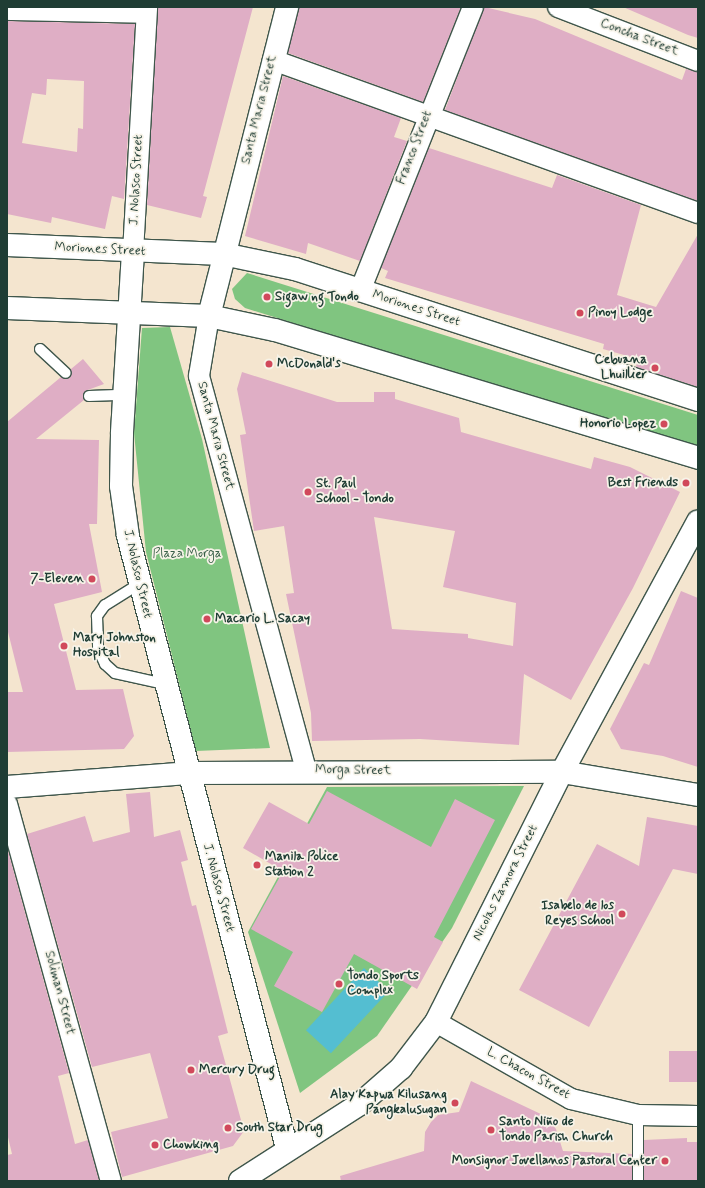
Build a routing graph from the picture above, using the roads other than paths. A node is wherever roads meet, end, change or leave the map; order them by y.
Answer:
1 (287, 7) edge
2 (473, 7) edge
3 (558, 7) edge
4 (147, 11) edge
5 (7, 12) edge
6 (274, 60) junction
7 (698, 61) edge
8 (426, 117) junction
9 (698, 213) edge
10 (7, 245) edge
11 (133, 252) junction
12 (223, 254) junction
13 (360, 290) junction
14 (7, 308) edge
15 (129, 311) junction
16 (209, 316) junction
17 (40, 349) dead end
18 (66, 373) dead end
19 (124, 395) junction
20 (89, 396) dead end
21 (698, 400) edge
22 (698, 458) edge
23 (698, 521) edge
24 (139, 584) junction
25 (164, 684) junction
26 (306, 770) junction
27 (562, 772) junction
28 (187, 773) junction
29 (7, 787) edge
30 (698, 796) edge
31 (7, 804) edge
32 (436, 1022) junction
33 (638, 1115) junction
34 (698, 1116) edge
35 (287, 1148) junction
36 (111, 1181) edge
37 (240, 1181) edge
38 (638, 1181) edge

1 - 6 street, Santa Maria Street
2 - 8 street, Franco Street
3 - 7 street, Concha Street
4 - 5 street
4 - 11 street, J. Nolasco Street
6 - 8 street
6 - 12 street, Santa Maria Street
8 - 9 street
8 - 13 street, Franco Street
10 - 11 street, Moriones Street
11 - 12 street, Moriones Street
11 - 15 street, J. Nolasco Street
12 - 13 street, Moriones Street
12 - 16 street, Santa Maria Street
13 - 21 street, Moriones Street
14 - 15 street
15 - 16 street
15 - 19 street, J. Nolasco Street
16 - 22 street
16 - 26 street, Santa Maria Street
17 - 18 lane
19 - 20 lane
19 - 24 street, J. Nolasco Street
23 - 27 street, Nicolas Zamora Street
24 - 25 street, J. Nolasco Street
24 - 25 lane
25 - 28 street, J. Nolasco Street
26 - 27 street, Morga Street
26 - 28 street, Morga Street
27 - 30 street, Morga Street
27 - 32 street, Nicolas Zamora Street
28 - 29 street, Morga Street
28 - 35 street, J. Nolasco Street
31 - 36 street, Soliman Street
32 - 33 street, L. Chacon Street
32 - 35 street, Nicolas Zamora Street
33 - 34 street, L. Chacon Street
33 - 38 lane
35 - 37 street, Nicolas Zamora Street

